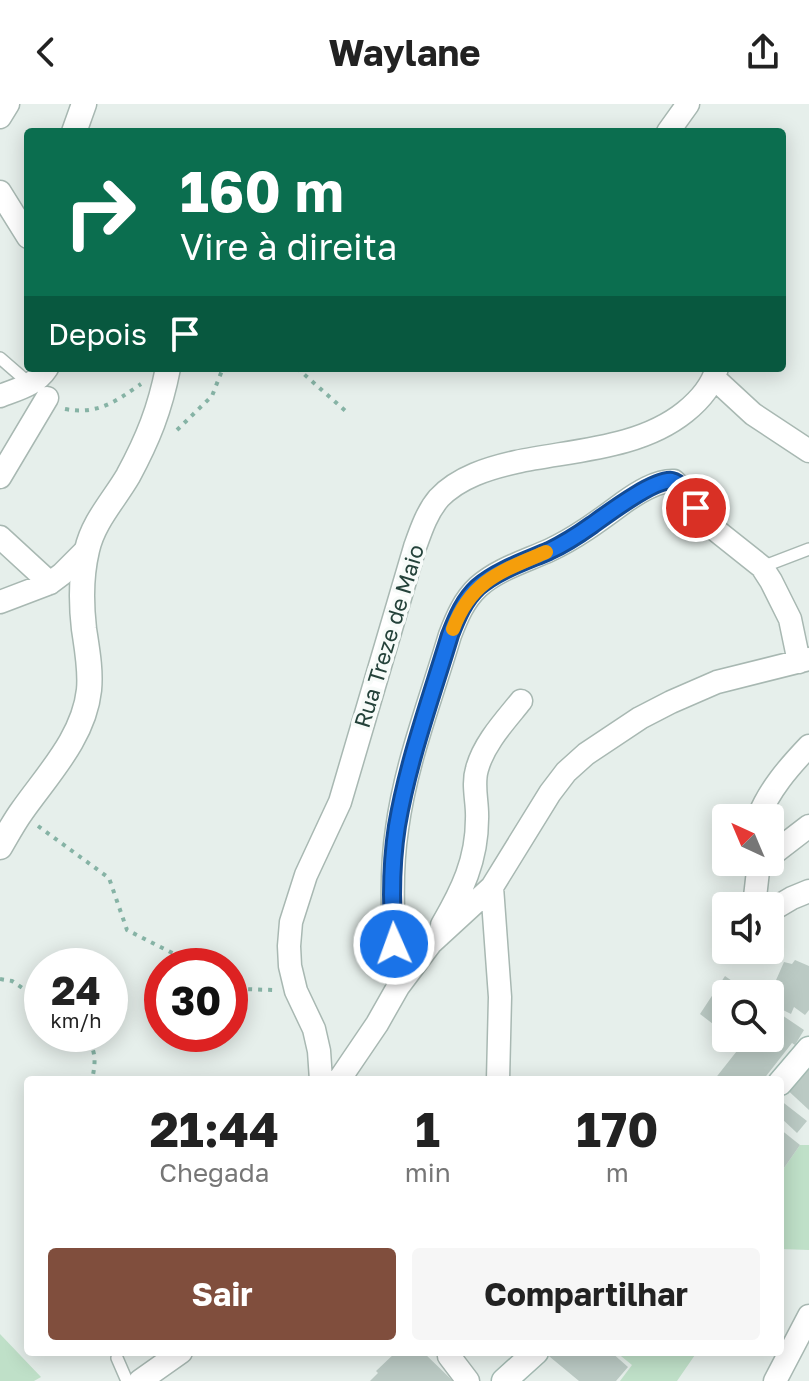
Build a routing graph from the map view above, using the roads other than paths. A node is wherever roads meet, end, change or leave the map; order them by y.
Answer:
1 (8, 104) edge
2 (84, 104) edge
3 (688, 104) edge
4 (0, 117) edge
5 (75, 128) edge
6 (671, 128) edge
7 (0, 192) edge
8 (24, 231) edge
9 (0, 358) edge
10 (44, 372) edge
11 (160, 372) edge
12 (715, 373) edge
13 (39, 391) junction
14 (0, 396) edge
15 (809, 451) edge
16 (0, 477) edge
17 (0, 537) edge
18 (87, 549) junction
19 (809, 549) edge
20 (762, 567) junction
21 (50, 583) junction
22 (0, 602) edge
23 (804, 660) edge
24 (521, 701) dead end
25 (809, 746) edge
26 (765, 804) edge
27 (809, 826) edge
28 (784, 845) edge
29 (0, 847) edge
30 (492, 887) junction
31 (809, 891) edge
32 (784, 903) edge
33 (431, 943) junction
34 (398, 987) junction
35 (809, 1049) edge
36 (321, 1076) edge
37 (342, 1076) edge
38 (498, 1076) edge
39 (784, 1078) edge
40 (809, 1316) edge
41 (175, 1356) edge
42 (449, 1356) edge
43 (532, 1356) edge
44 (117, 1358) dead end
45 (127, 1381) edge
46 (140, 1381) edge
47 (468, 1381) edge
48 (504, 1381) edge
49 (775, 1381) edge

1 - 4 street
2 - 5 street
3 - 6 street
7 - 8 street
9 - 13 lane
10 - 13 street
11 - 18 street
12 - 15 street
12 - 36 street, Rua Treze de Maio
13 - 14 street
13 - 16 street
17 - 21 street
18 - 21 street
18 - 29 street
19 - 20 lane
20 - 23 street
20 - 34 street
21 - 22 street
23 - 30 street
24 - 33 street
25 - 26 street
27 - 28 street
30 - 33 street
30 - 38 street
31 - 32 street
33 - 34 street
34 - 37 street
35 - 39 street
40 - 49 street
41 - 46 street
42 - 47 street
43 - 48 street
44 - 45 lane

